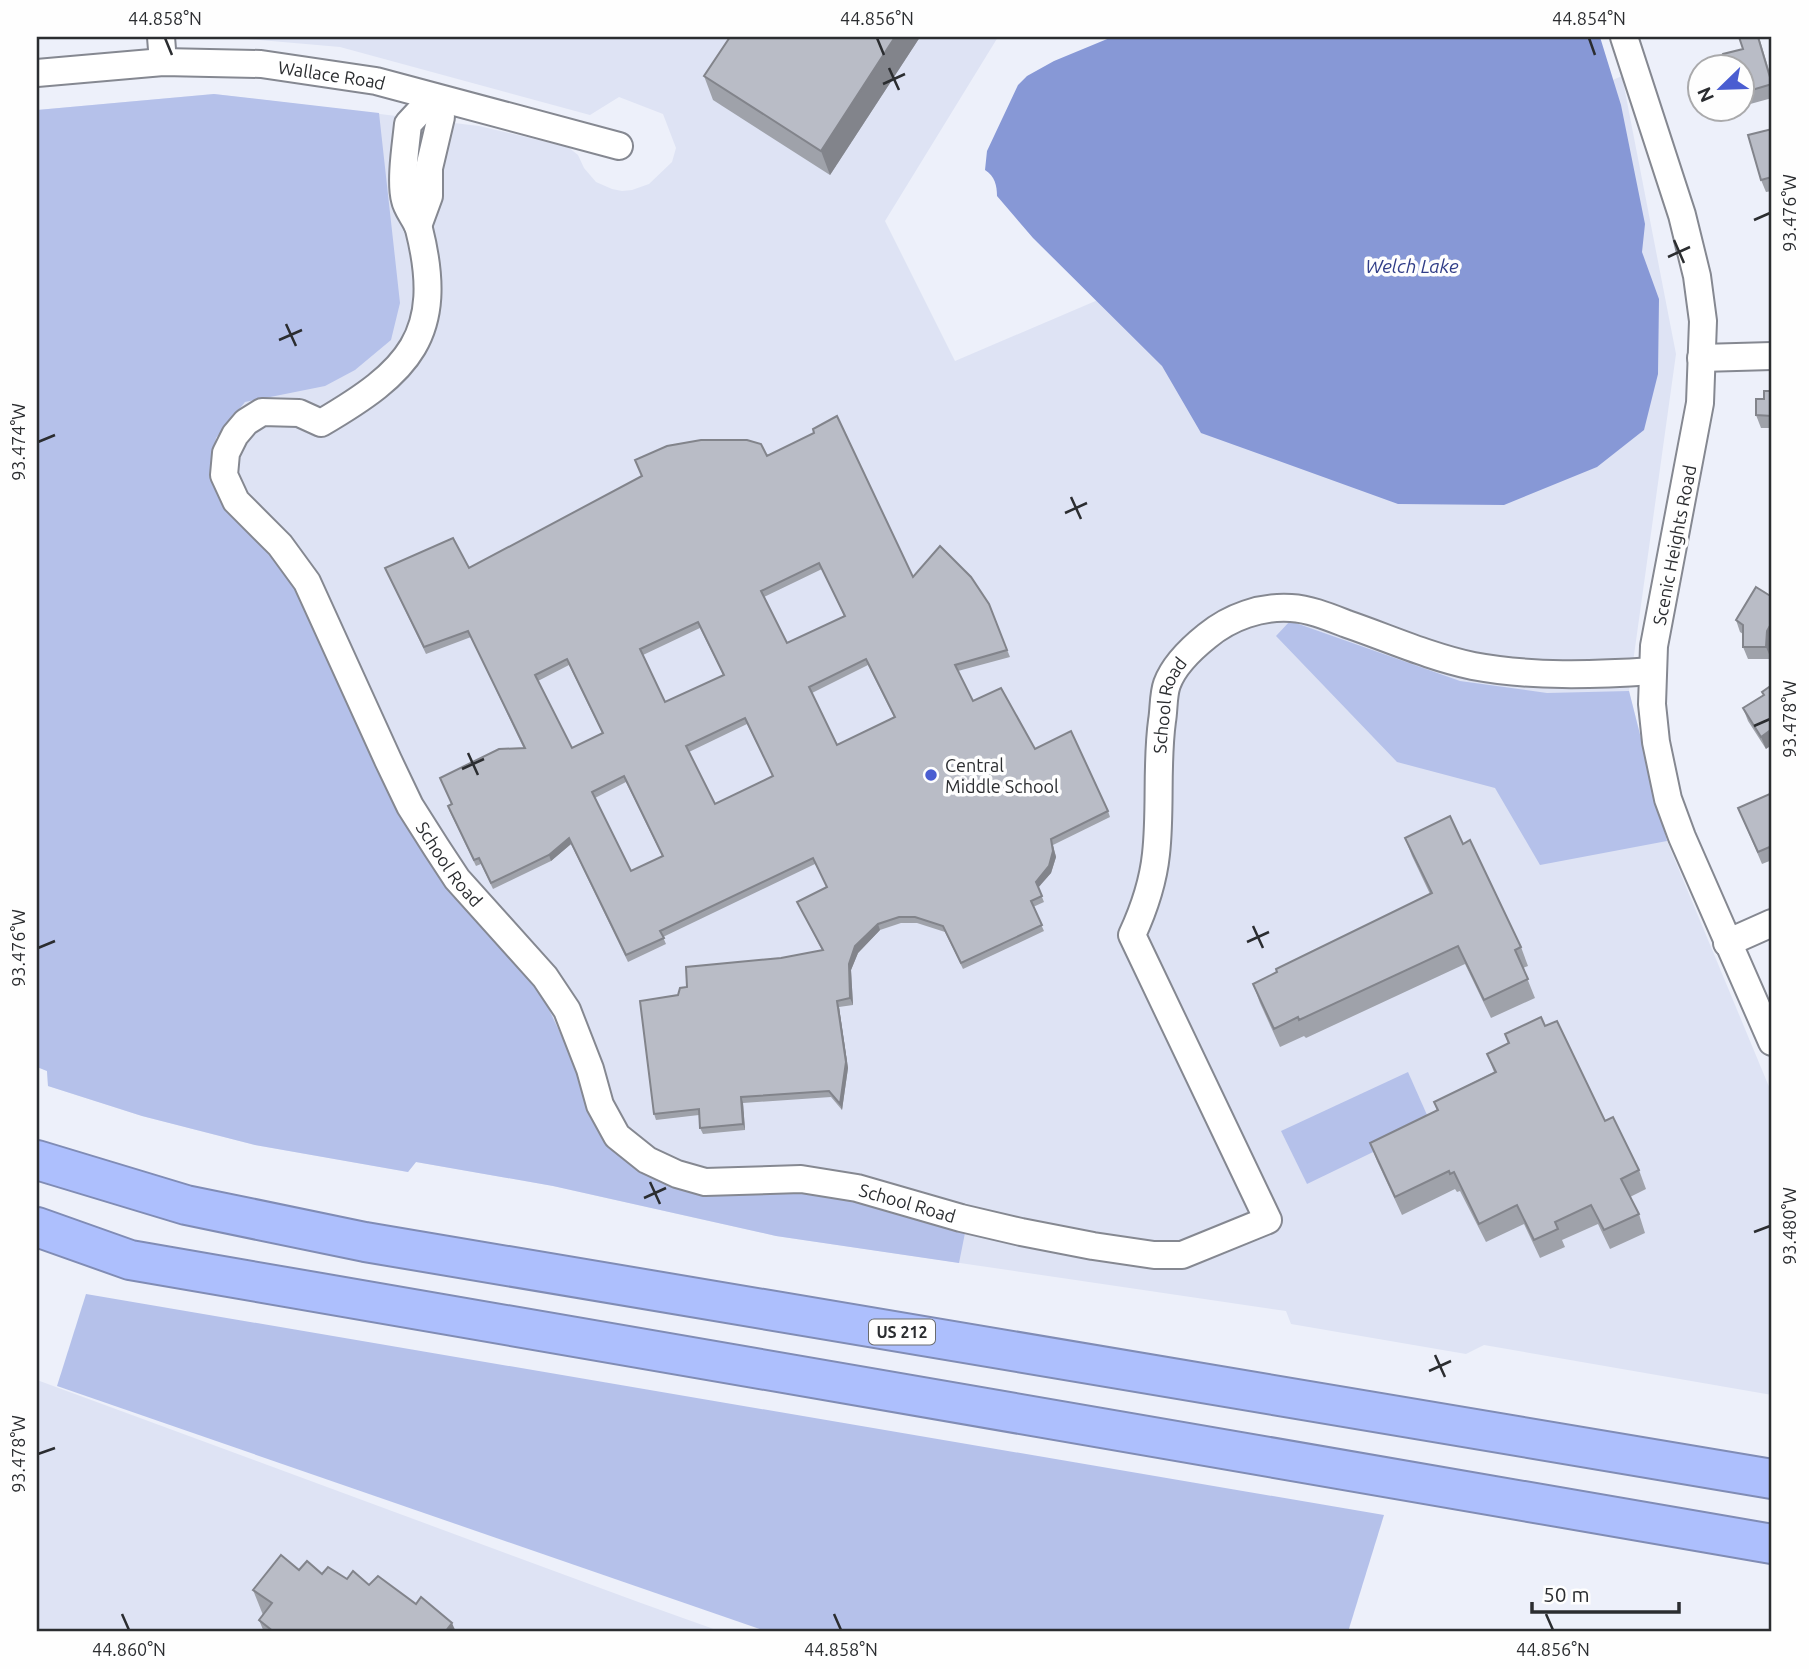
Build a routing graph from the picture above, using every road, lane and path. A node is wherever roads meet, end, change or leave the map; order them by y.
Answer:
1 (1624, 37) edge
2 (162, 49) edge
3 (37, 73) edge
4 (433, 97) junction
5 (619, 146) dead end
6 (1772, 356) edge
7 (1701, 358) junction
8 (1653, 671) junction
9 (1772, 923) edge
10 (1727, 943) junction
11 (1772, 1042) edge
12 (37, 1160) edge
13 (37, 1227) edge
14 (1772, 1479) edge
15 (1772, 1544) edge

1 - 7 street, Scenic Heights Road
2 - 3 street, Wallace Road
2 - 4 street, Wallace Road
4 - 5 street, Wallace Road
4 - 8 street, School Road
6 - 7 street
7 - 8 street, Scenic Heights Road
8 - 10 street, Scenic Heights Road
9 - 10 street
10 - 11 street, Scenic Heights Road
12 - 14 highway, US 212
13 - 15 highway

